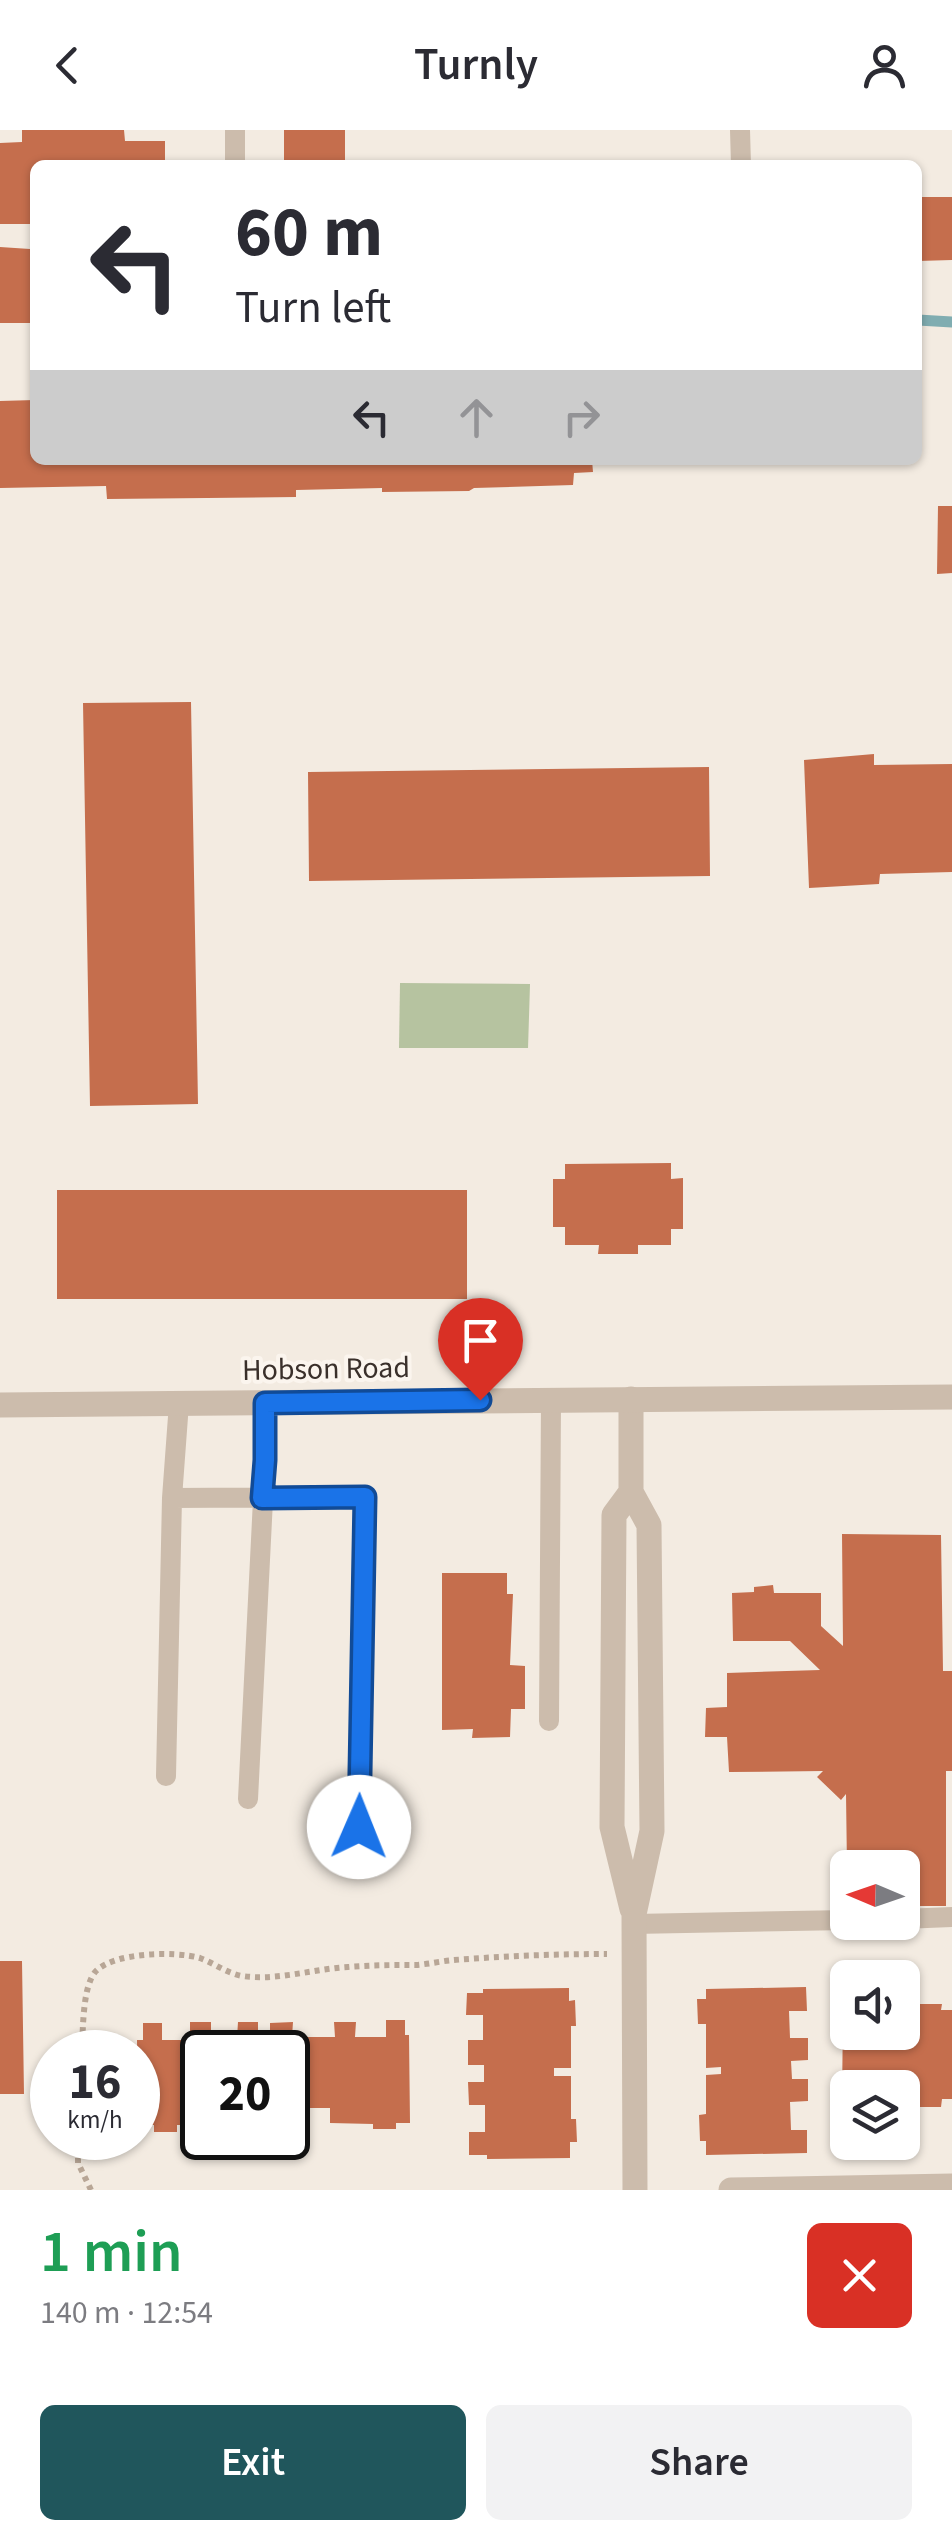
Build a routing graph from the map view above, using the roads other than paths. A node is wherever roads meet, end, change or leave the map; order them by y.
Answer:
1 (235, 130) edge
2 (740, 130) edge
3 (235, 160) edge
4 (741, 160) edge
5 (952, 1397) edge
6 (632, 1399) junction
7 (551, 1400) junction
8 (179, 1403) junction
9 (265, 1403) junction
10 (0, 1405) edge
11 (631, 1492) junction
12 (172, 1498) junction
13 (262, 1498) junction
14 (549, 1721) dead end
15 (166, 1776) dead end
16 (248, 1799) dead end
17 (358, 1864) dead end
18 (952, 1917) edge
19 (920, 1918) edge
20 (634, 1919) junction
21 (830, 1920) edge
22 (952, 2186) edge
23 (635, 2190) edge
24 (731, 2190) edge

1 - 3 lane
2 - 4 lane
5 - 6 street, Hobson Road
6 - 7 street, Hobson Road
6 - 11 street
7 - 9 street, Hobson Road
7 - 14 lane
8 - 9 street, Hobson Road
8 - 10 street, Hobson Road
8 - 12 lane
9 - 13 lane
11 - 20 street
11 - 20 street
12 - 13 lane
12 - 15 lane
13 - 16 lane
13 - 17 lane
18 - 19 lane
20 - 21 lane
20 - 23 street
22 - 24 street

